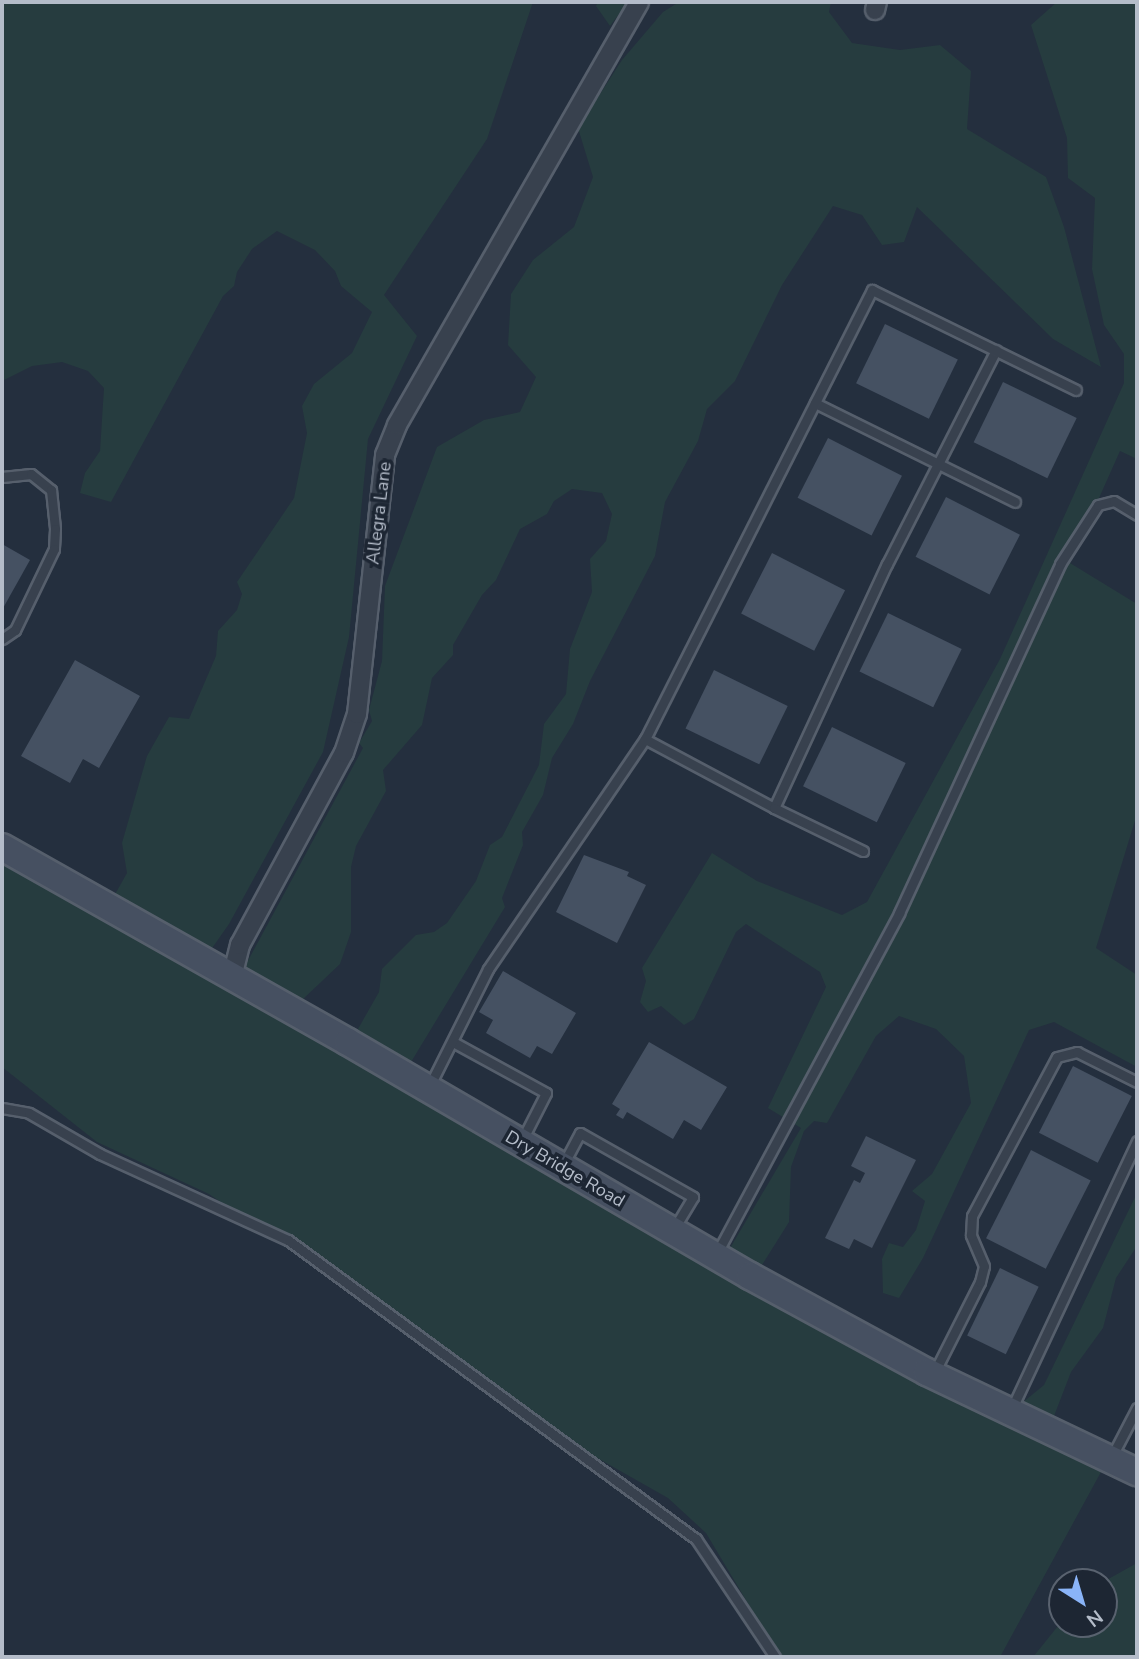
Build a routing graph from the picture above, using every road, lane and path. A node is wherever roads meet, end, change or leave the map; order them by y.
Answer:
1 (639, 2) edge
2 (996, 351) junction
3 (1076, 390) dead end
4 (815, 403) junction
5 (938, 464) junction
6 (2, 477) edge
7 (1015, 502) dead end
8 (1137, 515) edge
9 (2, 639) edge
10 (645, 739) junction
11 (774, 808) junction
12 (2, 847) edge
13 (863, 851) dead end
14 (232, 977) junction
15 (453, 1042) junction
16 (1137, 1082) edge
17 (428, 1089) junction
18 (2, 1108) edge
19 (1137, 1141) edge
20 (521, 1143) junction
21 (561, 1167) junction
22 (673, 1232) junction
23 (715, 1256) junction
24 (933, 1375) junction
25 (1135, 1411) edge
26 (1010, 1413) junction
27 (1111, 1457) junction
28 (1137, 1472) edge
29 (775, 1657) edge

1 - 14 street, Allegra Lane
2 - 3 lane
2 - 4 lane
2 - 5 lane
4 - 5 lane
4 - 10 lane
5 - 7 lane
5 - 11 lane
6 - 9 lane
8 - 23 lane
10 - 11 lane
10 - 15 lane
11 - 13 lane
12 - 14 street, Dry Bridge Road
14 - 17 street, Dry Bridge Road
15 - 17 lane
15 - 20 lane
16 - 24 lane
17 - 20 street, Dry Bridge Road
18 - 29 lane
19 - 26 lane
20 - 21 street, Dry Bridge Road
21 - 22 street, Dry Bridge Road
21 - 22 lane
22 - 23 street, Dry Bridge Road
23 - 24 street, Dry Bridge Road
24 - 26 street, Dry Bridge Road
25 - 27 lane
26 - 27 street, Dry Bridge Road
27 - 28 street, Dry Bridge Road

